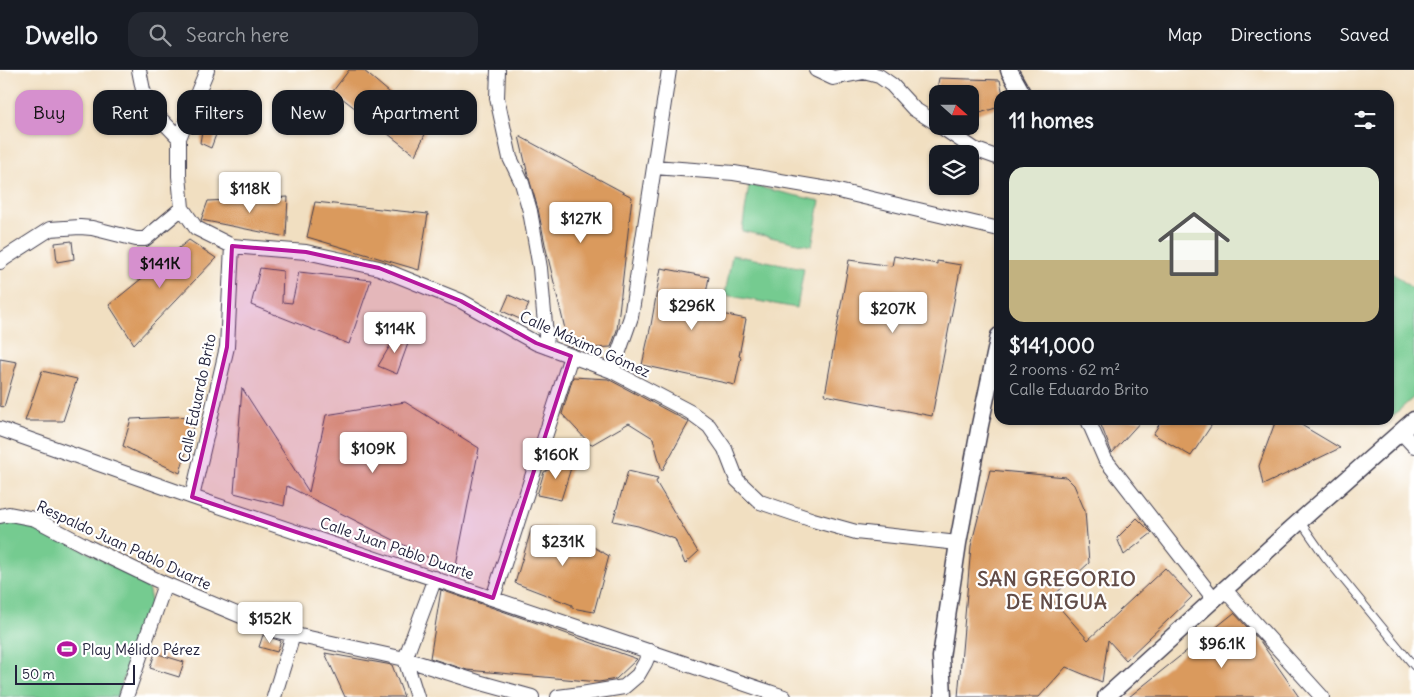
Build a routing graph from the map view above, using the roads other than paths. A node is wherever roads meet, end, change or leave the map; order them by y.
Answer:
1 (139, 70) edge
2 (207, 70) edge
3 (498, 70) edge
4 (669, 70) edge
5 (816, 70) edge
6 (1009, 70) edge
7 (1020, 90) edge
8 (929, 119) edge
9 (954, 135) edge
10 (179, 138) junction
11 (994, 156) edge
12 (654, 167) junction
13 (182, 208) junction
14 (994, 227) edge
15 (232, 246) junction
16 (0, 262) edge
17 (547, 347) junction
18 (571, 356) junction
19 (994, 360) edge
20 (612, 371) junction
21 (1414, 420) edge
22 (1090, 425) edge
23 (0, 429) edge
24 (1401, 432) junction
25 (1414, 446) edge
26 (192, 497) junction
27 (0, 516) edge
28 (1300, 521) junction
29 (958, 543) junction
30 (435, 578) junction
31 (165, 584) junction
32 (1220, 594) junction
33 (493, 598) junction
34 (293, 635) junction
35 (650, 651) junction
36 (405, 659) junction
37 (1414, 666) edge
38 (126, 697) edge
39 (274, 697) edge
40 (417, 697) edge
41 (532, 697) edge
42 (558, 697) edge
43 (784, 697) edge
44 (943, 697) edge
45 (1106, 697) edge
46 (1322, 697) edge

1 - 10 street
2 - 10 street
3 - 17 street
4 - 12 street
5 - 8 street
6 - 7 street
9 - 11 street
10 - 13 street
12 - 14 street
12 - 20 street
13 - 15 street, Calle Máximo Gómez
13 - 16 street
15 - 17 street, Calle Máximo Gómez
15 - 26 street, Calle Eduardo Brito
17 - 18 street, Calle Máximo Gómez
18 - 20 street, Calle Máximo Gómez
18 - 33 street
19 - 29 street
20 - 29 street, Calle Máximo Gómez
21 - 24 street
22 - 32 street
23 - 26 street, Calle Juan Pablo Duarte
24 - 25 street
24 - 28 street
26 - 30 street, Calle Juan Pablo Duarte
27 - 31 street, Respaldo Juan Pablo Duarte
28 - 32 street
28 - 37 lane
29 - 44 street
30 - 33 street, Calle Juan Pablo Duarte
30 - 36 street
31 - 34 street, Respaldo Juan Pablo Duarte
31 - 38 street
32 - 45 street
32 - 46 street
33 - 35 street, Calle Juan Pablo Duarte
34 - 36 street, Respaldo Juan Pablo Duarte
34 - 39 street
35 - 42 street
35 - 43 street, Calle Juan Pablo Duarte
36 - 40 street
36 - 41 street, Respaldo Juan Pablo Duarte

